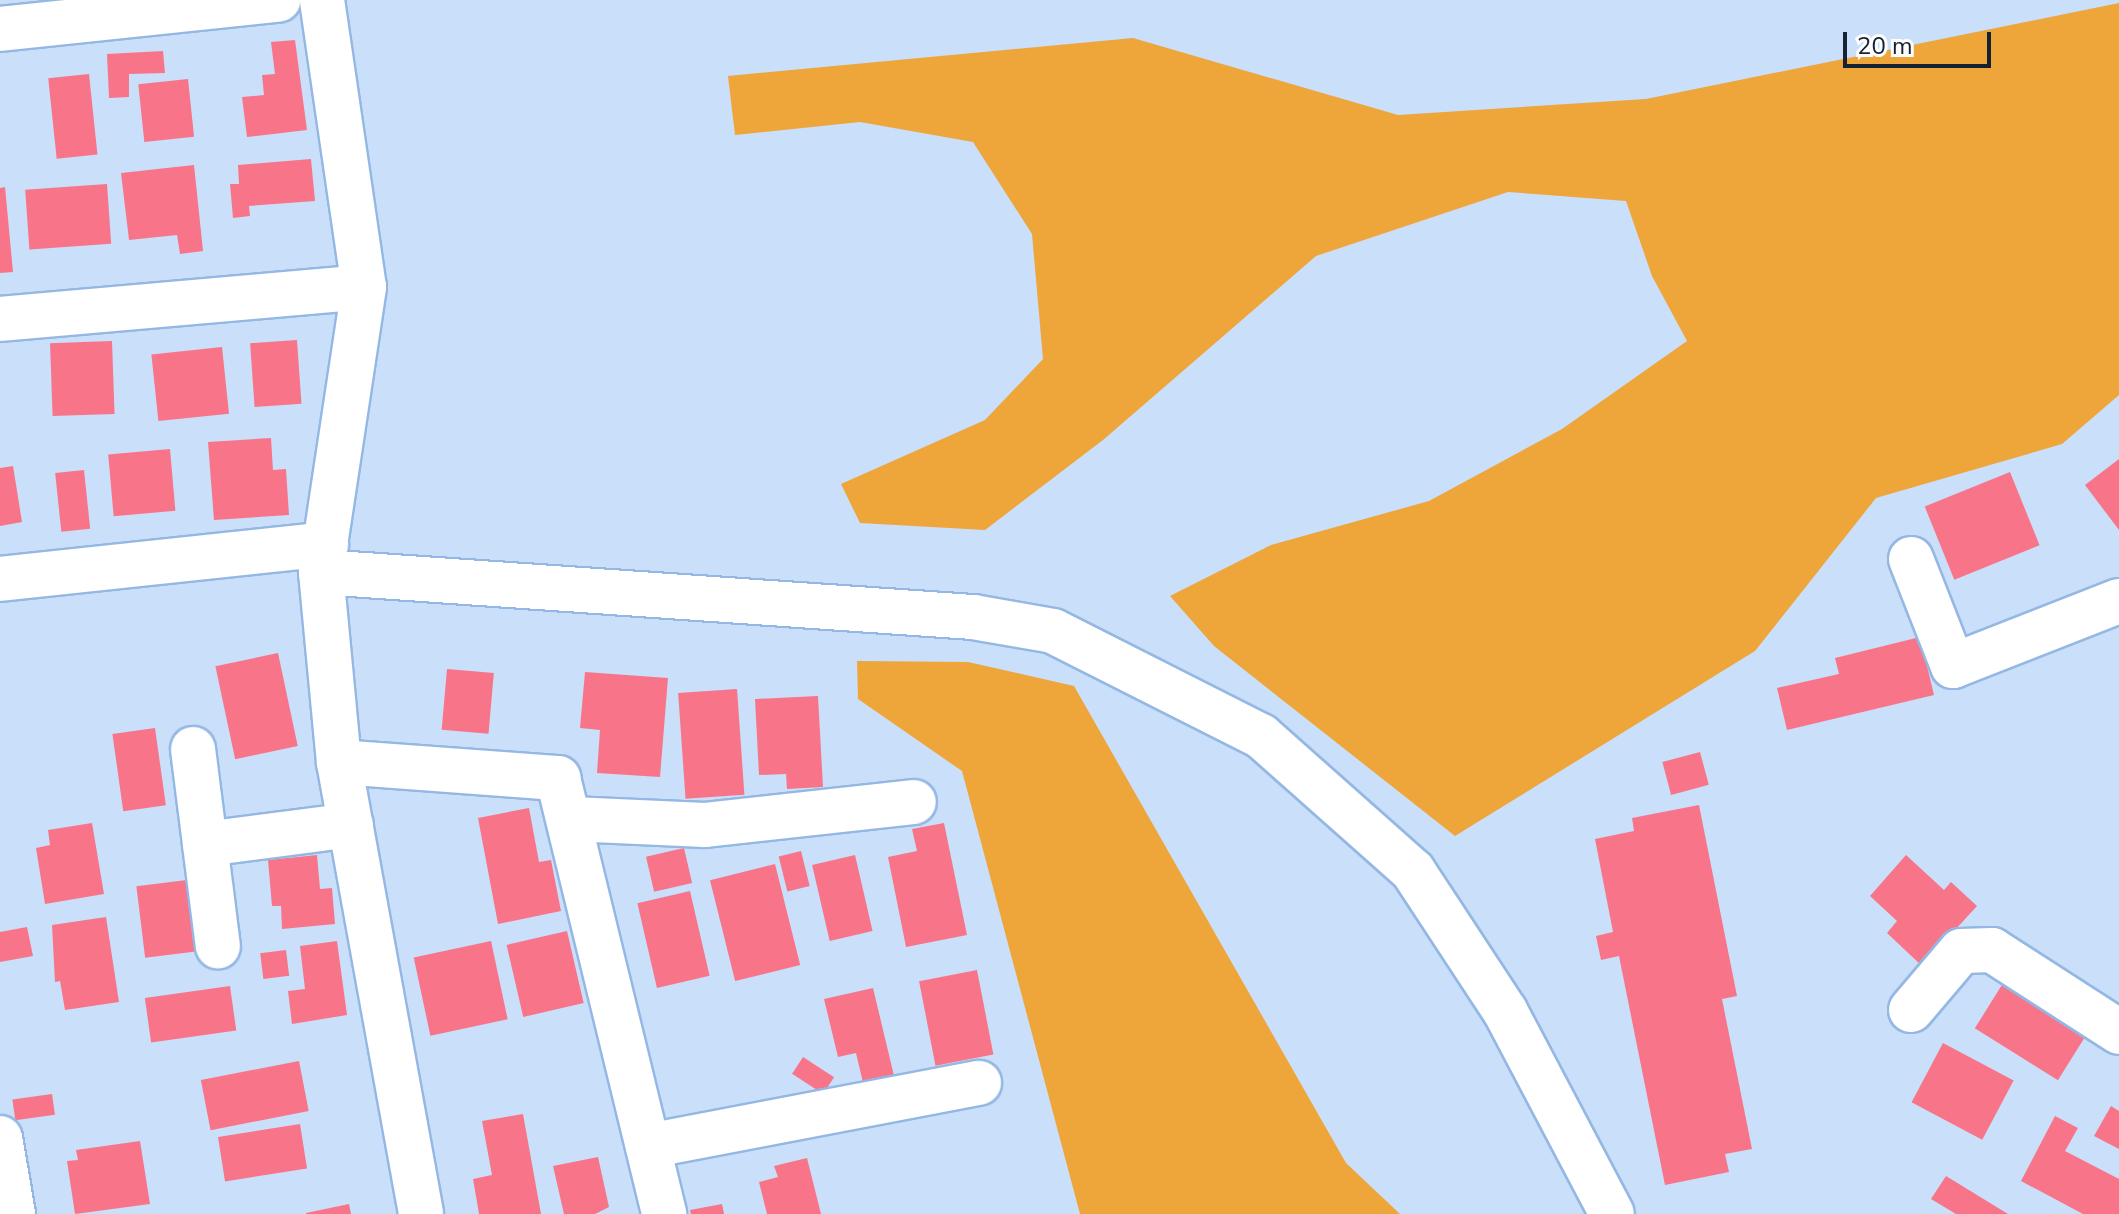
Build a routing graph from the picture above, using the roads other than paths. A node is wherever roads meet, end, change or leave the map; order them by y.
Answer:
1 (278, 0) edge
2 (322, 0) edge
3 (0, 29) edge
4 (364, 287) junction
5 (0, 319) edge
6 (324, 558) junction
7 (1911, 559) dead end
8 (0, 579) edge
9 (2119, 601) edge
10 (193, 749) dead end
11 (339, 762) junction
12 (914, 802) dead end
13 (571, 819) junction
14 (351, 825) junction
15 (205, 844) junction
16 (218, 946) dead end
17 (1911, 1010) dead end
18 (2119, 1032) edge
19 (979, 1083) dead end
20 (0, 1138) edge
21 (648, 1146) junction
22 (13, 1214) edge
23 (421, 1214) edge
24 (664, 1214) edge
25 (1612, 1214) edge

1 - 3 street
2 - 4 street
4 - 5 street
4 - 6 street
6 - 8 street
6 - 11 street
6 - 25 street
7 - 9 street
10 - 15 street
11 - 13 street
11 - 14 street
12 - 13 street
13 - 21 street
14 - 15 street
14 - 23 street
15 - 16 street
17 - 18 street
19 - 21 street
20 - 22 street
21 - 24 street

